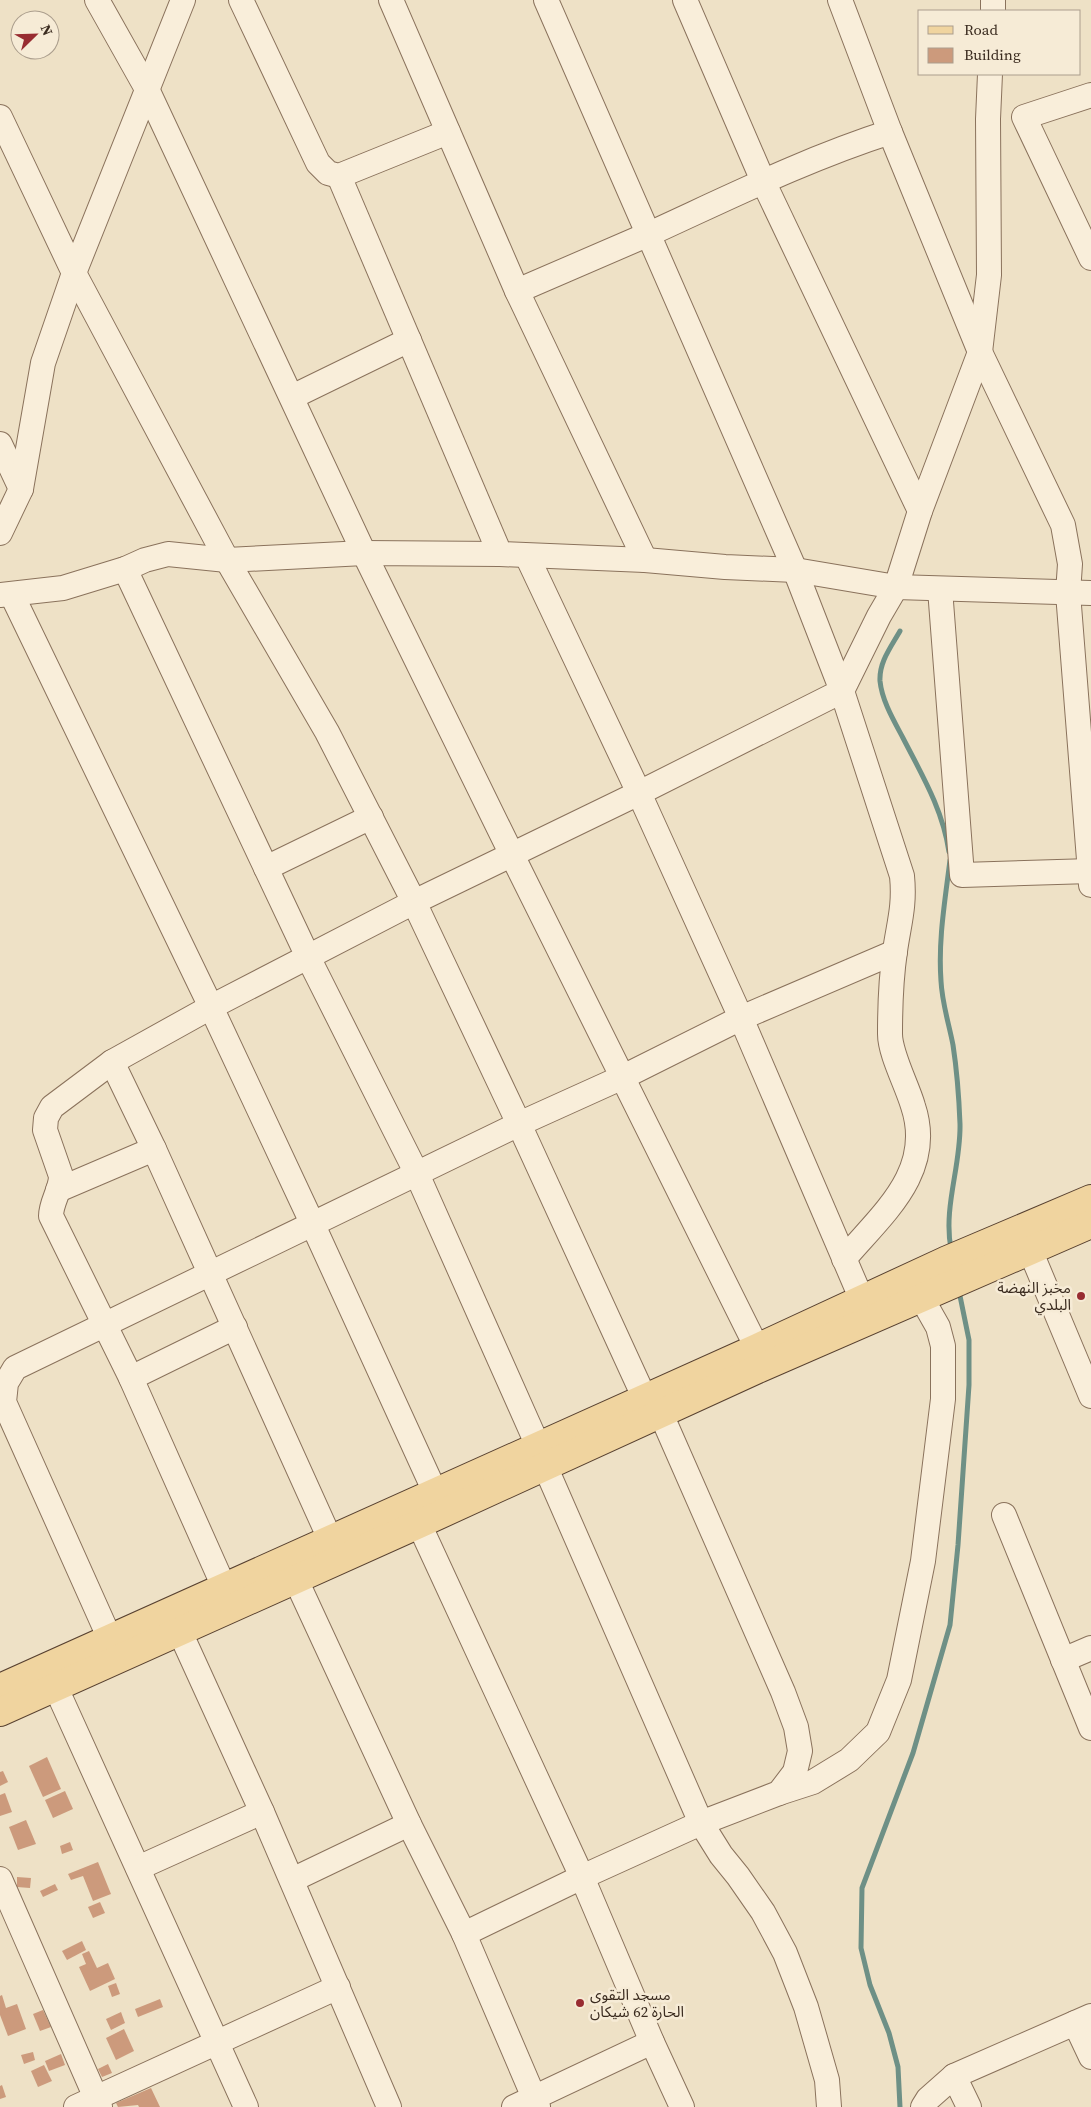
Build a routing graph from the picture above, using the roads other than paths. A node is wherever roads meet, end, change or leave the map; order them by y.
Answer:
1 (97, 0) edge
2 (183, 0) edge
3 (241, 0) edge
4 (391, 0) edge
5 (546, 0) edge
6 (685, 0) edge
7 (840, 0) edge
8 (990, 75) edge
9 (147, 89) junction
10 (1091, 95) edge
11 (0, 117) edge
12 (1024, 117) junction
13 (988, 119) junction
14 (448, 132) junction
15 (890, 132) junction
16 (339, 176) junction
17 (763, 180) junction
18 (649, 234) junction
19 (1091, 258) edge
20 (74, 273) junction
21 (517, 291) junction
22 (409, 340) junction
23 (980, 352) junction
24 (292, 397) junction
25 (0, 444) edge
26 (20, 490) junction
27 (920, 511) junction
28 (0, 533) edge
29 (364, 553) junction
30 (500, 554) junction
31 (527, 556) junction
32 (227, 560) junction
33 (645, 560) junction
34 (125, 569) junction
35 (795, 570) junction
36 (896, 587) junction
37 (940, 589) junction
38 (1080, 593) edge
39 (6, 595) edge
40 (842, 691) junction
41 (639, 793) junction
42 (370, 818) junction
43 (512, 855) junction
44 (266, 868) junction
45 (1091, 876) edge
46 (414, 902) junction
47 (894, 952) junction
48 (308, 957) junction
49 (211, 1007) junction
50 (741, 1018) junction
51 (112, 1062) junction
52 (622, 1077) junction
53 (519, 1124) junction
54 (154, 1149) junction
55 (417, 1174) junction
56 (58, 1190) junction
57 (1091, 1199) edge
58 (1091, 1224) edge
59 (313, 1225) junction
60 (1030, 1250) junction
61 (844, 1259) junction
62 (975, 1261) junction
63 (947, 1273) junction
64 (211, 1274) junction
65 (922, 1297) junction
66 (862, 1300) junction
67 (105, 1324) junction
68 (235, 1326) junction
69 (758, 1348) junction
70 (131, 1378) junction
71 (1091, 1396) edge
72 (653, 1406) junction
73 (542, 1456) junction
74 (435, 1492) junction
75 (1004, 1515) dead end
76 (419, 1524) junction
77 (330, 1539) junction
78 (296, 1580) junction
79 (224, 1587) junction
80 (180, 1632) junction
81 (110, 1639) junction
82 (1091, 1648) edge
83 (1063, 1660) junction
84 (0, 1688) edge
85 (56, 1688) junction
86 (0, 1712) edge
87 (1091, 1728) edge
88 (779, 1793) junction
89 (262, 1812) junction
90 (701, 1823) junction
91 (409, 1824) junction
92 (138, 1868) junction
93 (582, 1877) junction
94 (0, 1880) edge
95 (292, 1880) junction
96 (464, 1934) junction
97 (338, 1988) junction
98 (1083, 2019) edge
99 (652, 2042) junction
100 (218, 2043) junction
101 (1091, 2057) edge
102 (954, 2076) junction
103 (90, 2104) edge
104 (528, 2104) edge
105 (246, 2107) edge
106 (389, 2107) edge
107 (682, 2107) edge
108 (829, 2107) edge
109 (923, 2107) edge
110 (969, 2107) edge

1 - 9 street
2 - 9 street
3 - 16 street
4 - 14 street
5 - 18 street
6 - 17 street
7 - 15 street
8 - 13 street
9 - 20 street
9 - 24 street
10 - 12 street
11 - 20 street
12 - 13 street
12 - 19 street
13 - 23 street
14 - 16 street
14 - 21 street
15 - 17 street
15 - 23 street
16 - 22 street
17 - 18 street
17 - 27 street
18 - 21 street
18 - 35 street
20 - 26 street
20 - 32 street
21 - 33 street
22 - 24 street
22 - 30 street
23 - 27 street
23 - 38 street
24 - 29 street
25 - 26 street
26 - 28 street
27 - 36 street
29 - 30 street
29 - 32 street
29 - 43 street
30 - 31 street
31 - 33 street
31 - 41 street
32 - 34 street
32 - 42 street
33 - 35 street
34 - 39 street
34 - 44 street
35 - 36 street
35 - 40 street
36 - 37 street
36 - 40 street
37 - 38 street
37 - 45 street
38 - 45 street
39 - 49 street
40 - 41 street
40 - 47 street
41 - 43 street
41 - 50 street
42 - 44 street
42 - 46 street
43 - 46 street
43 - 52 street
44 - 48 street
46 - 48 street
46 - 53 street
47 - 50 street
47 - 61 street
48 - 49 street
48 - 55 street
49 - 51 street
49 - 59 street
50 - 52 street
50 - 61 street
51 - 54 street
51 - 56 street
52 - 53 street
52 - 69 street
53 - 55 street
53 - 72 street
54 - 56 street
54 - 64 street
55 - 59 street
55 - 73 street
56 - 67 street
57 - 62 main road
58 - 60 main road
59 - 64 street
59 - 74 street
60 - 62 main road
60 - 71 street
61 - 66 street
62 - 63 main road
63 - 65 main road
63 - 66 main road
64 - 67 street
64 - 68 street
65 - 72 main road
65 - 88 street
66 - 69 main road
67 - 70 street
67 - 81 street
68 - 70 street
68 - 77 street
69 - 72 main road
70 - 79 street
72 - 73 main road
72 - 88 street
73 - 74 main road
73 - 76 main road
73 - 90 street
74 - 77 main road
75 - 83 street
76 - 78 main road
76 - 93 street
77 - 79 main road
78 - 80 main road
78 - 91 street
79 - 81 main road
80 - 85 main road
80 - 89 street
81 - 84 main road
82 - 83 street
83 - 87 street
85 - 86 main road
85 - 92 street
88 - 90 street
89 - 92 street
89 - 95 street
90 - 93 street
90 - 108 street
91 - 95 street
91 - 96 street
92 - 100 street
93 - 96 street
93 - 99 street
94 - 103 street
95 - 97 street
96 - 104 street
97 - 100 street
97 - 106 street
98 - 101 street
98 - 102 street
99 - 104 street
99 - 107 street
100 - 103 street
100 - 105 street
102 - 109 street
102 - 110 street

